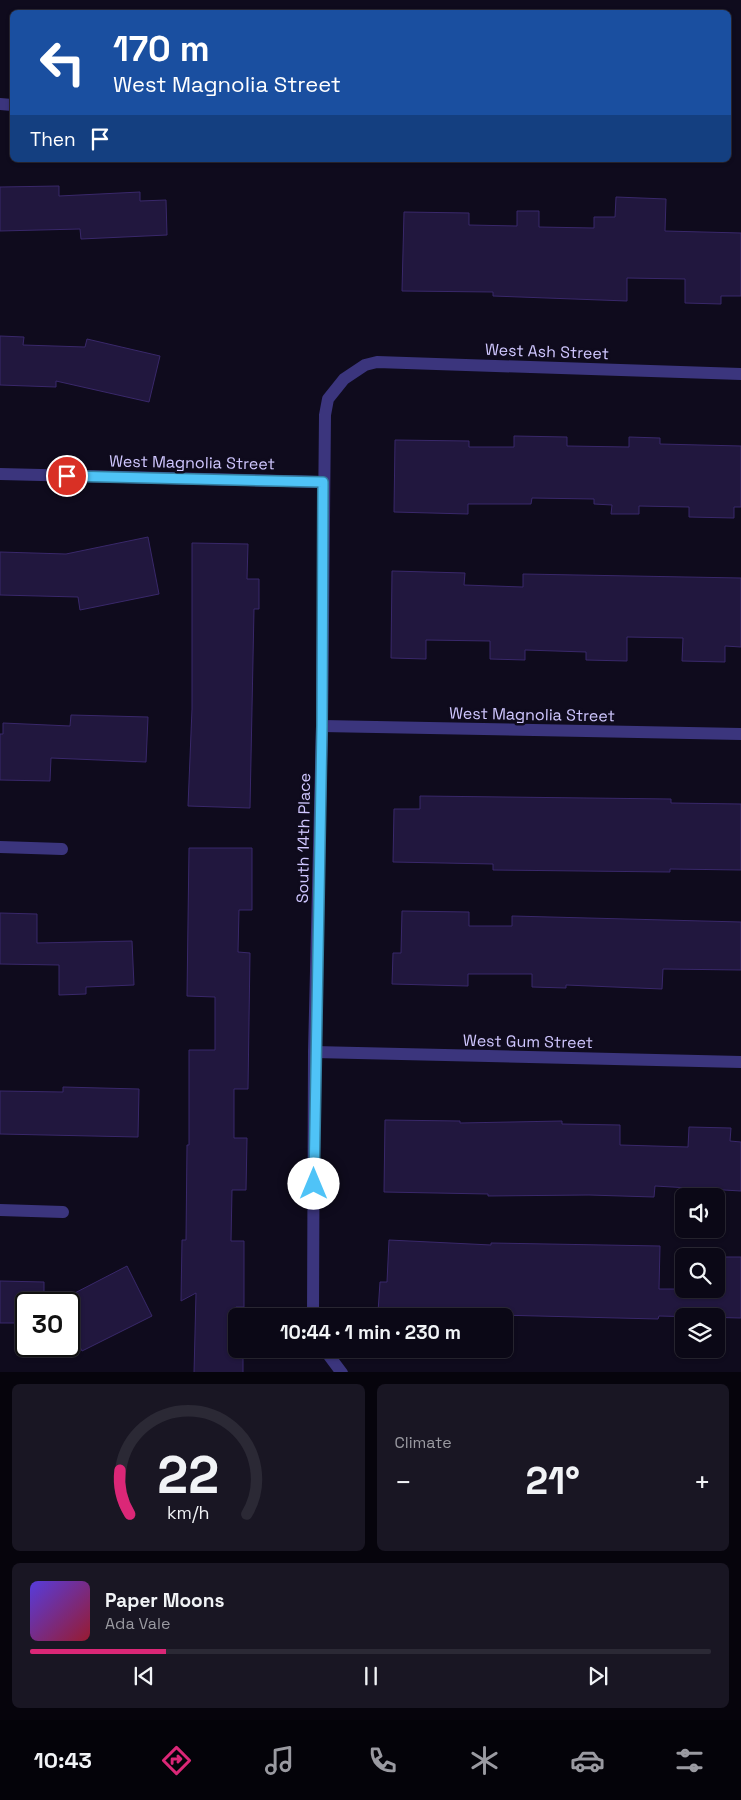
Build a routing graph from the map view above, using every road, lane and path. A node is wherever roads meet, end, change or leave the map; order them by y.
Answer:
1 (354, 371) joint
2 (741, 374) edge
3 (0, 474) edge
4 (323, 482) junction
5 (322, 726) junction
6 (741, 734) edge
7 (0, 847) edge
8 (62, 849) dead end
9 (314, 1052) junction
10 (741, 1062) edge
11 (0, 1210) edge
12 (62, 1212) dead end
13 (313, 1308) edge
14 (331, 1358) edge
15 (342, 1372) edge

1 - 2 street, West Ash Street
1 - 4 street, South 14th Place
3 - 4 street, West Magnolia Street
4 - 5 street, South 14th Place
5 - 6 street, West Magnolia Street
5 - 9 street, South 14th Place
7 - 8 street
9 - 10 street, West Gum Street
9 - 13 street, South 14th Place
11 - 12 street
14 - 15 street

